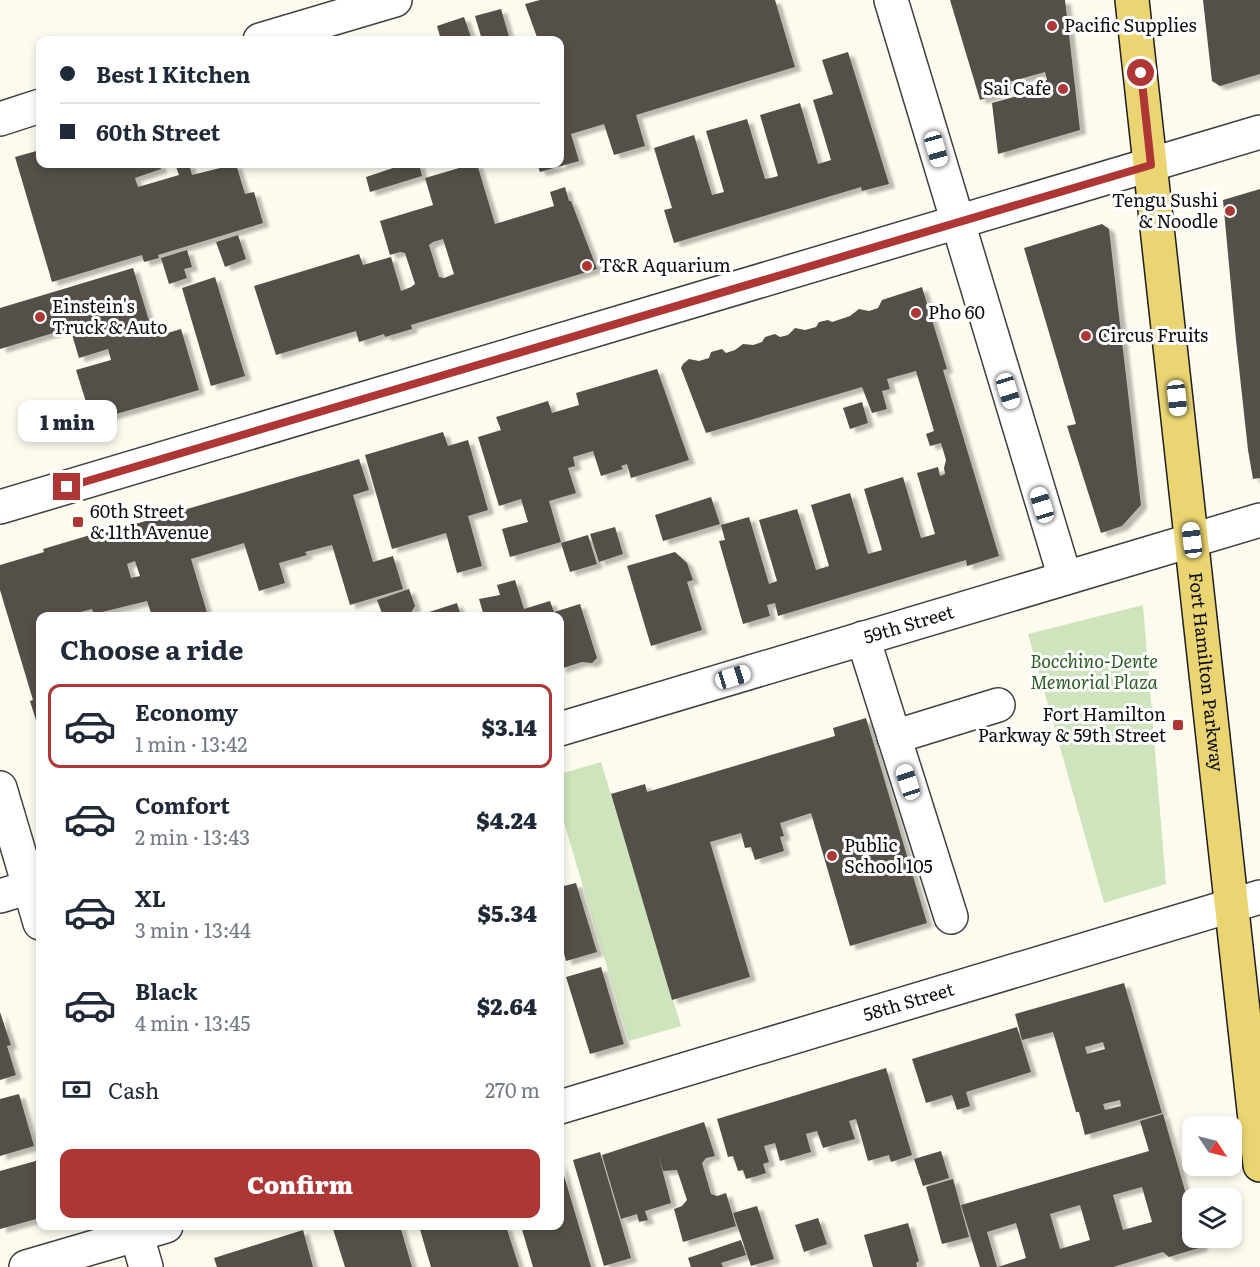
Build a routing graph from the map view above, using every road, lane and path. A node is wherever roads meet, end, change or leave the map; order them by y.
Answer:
1 (395, 0) edge
2 (891, 0) edge
3 (1132, 0) edge
4 (274, 36) edge
5 (36, 107) edge
6 (0, 119) edge
7 (1260, 132) edge
8 (1151, 165) junction
9 (957, 222) junction
10 (0, 507) edge
11 (1260, 520) edge
12 (1192, 540) junction
13 (1065, 578) junction
14 (863, 638) junction
15 (998, 705) dead end
16 (564, 728) edge
17 (894, 737) junction
18 (0, 788) edge
19 (23, 889) edge
20 (1246, 901) edge
21 (36, 916) edge
22 (951, 917) dead end
23 (564, 1106) edge
24 (1260, 1165) edge
25 (140, 1230) edge
26 (146, 1230) edge
27 (26, 1267) edge
28 (146, 1267) edge

1 - 4 street
2 - 9 street
3 - 8 main road, Fort Hamilton Parkway
5 - 6 street
7 - 8 street
8 - 9 street
8 - 12 main road, Fort Hamilton Parkway
9 - 10 street
9 - 13 street
11 - 12 street, 59th Street
12 - 13 street, 59th Street
12 - 20 main road, Fort Hamilton Parkway
13 - 14 street, 59th Street
14 - 16 street, 59th Street
14 - 17 street
15 - 17 street
17 - 22 street
18 - 19 street
19 - 21 street
20 - 23 street, 58th Street
20 - 24 main road, Fort Hamilton Parkway
25 - 27 street
26 - 28 street

